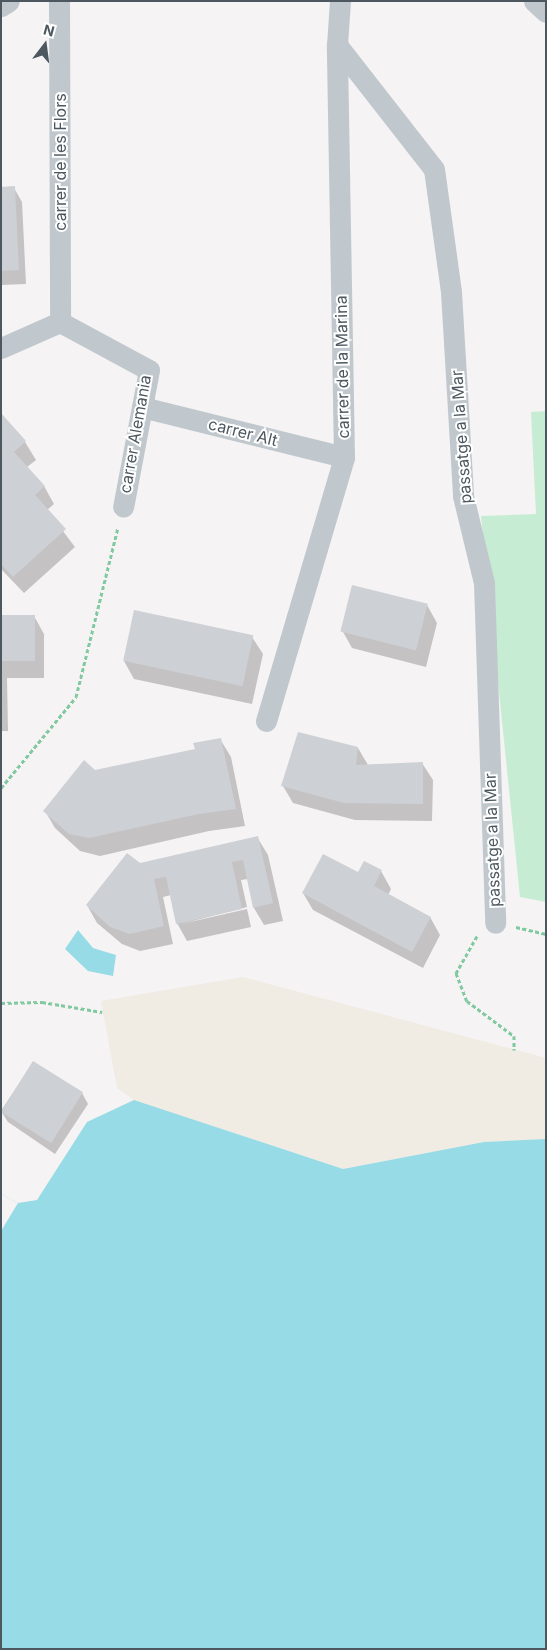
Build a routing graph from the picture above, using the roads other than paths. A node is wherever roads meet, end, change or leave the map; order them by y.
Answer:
1 (9, 1) edge
2 (59, 1) edge
3 (340, 1) edge
4 (534, 1) edge
5 (1, 6) edge
6 (546, 12) edge
7 (337, 45) junction
8 (60, 322) junction
9 (1, 348) edge
10 (142, 406) junction
11 (344, 457) junction
12 (123, 507) road end
13 (266, 722) dead end
14 (495, 923) road end

1 - 5 street
2 - 8 street, carrer de les Flors
3 - 7 street, carrer de la Marina
4 - 6 street
7 - 11 street, carrer de la Marina
7 - 14 street, passatge a la Mar
8 - 9 street
8 - 10 street, carrer Alemania
10 - 11 street, carrer Alt
10 - 12 street, carrer Alemania
11 - 13 street, carrer de la Marina

